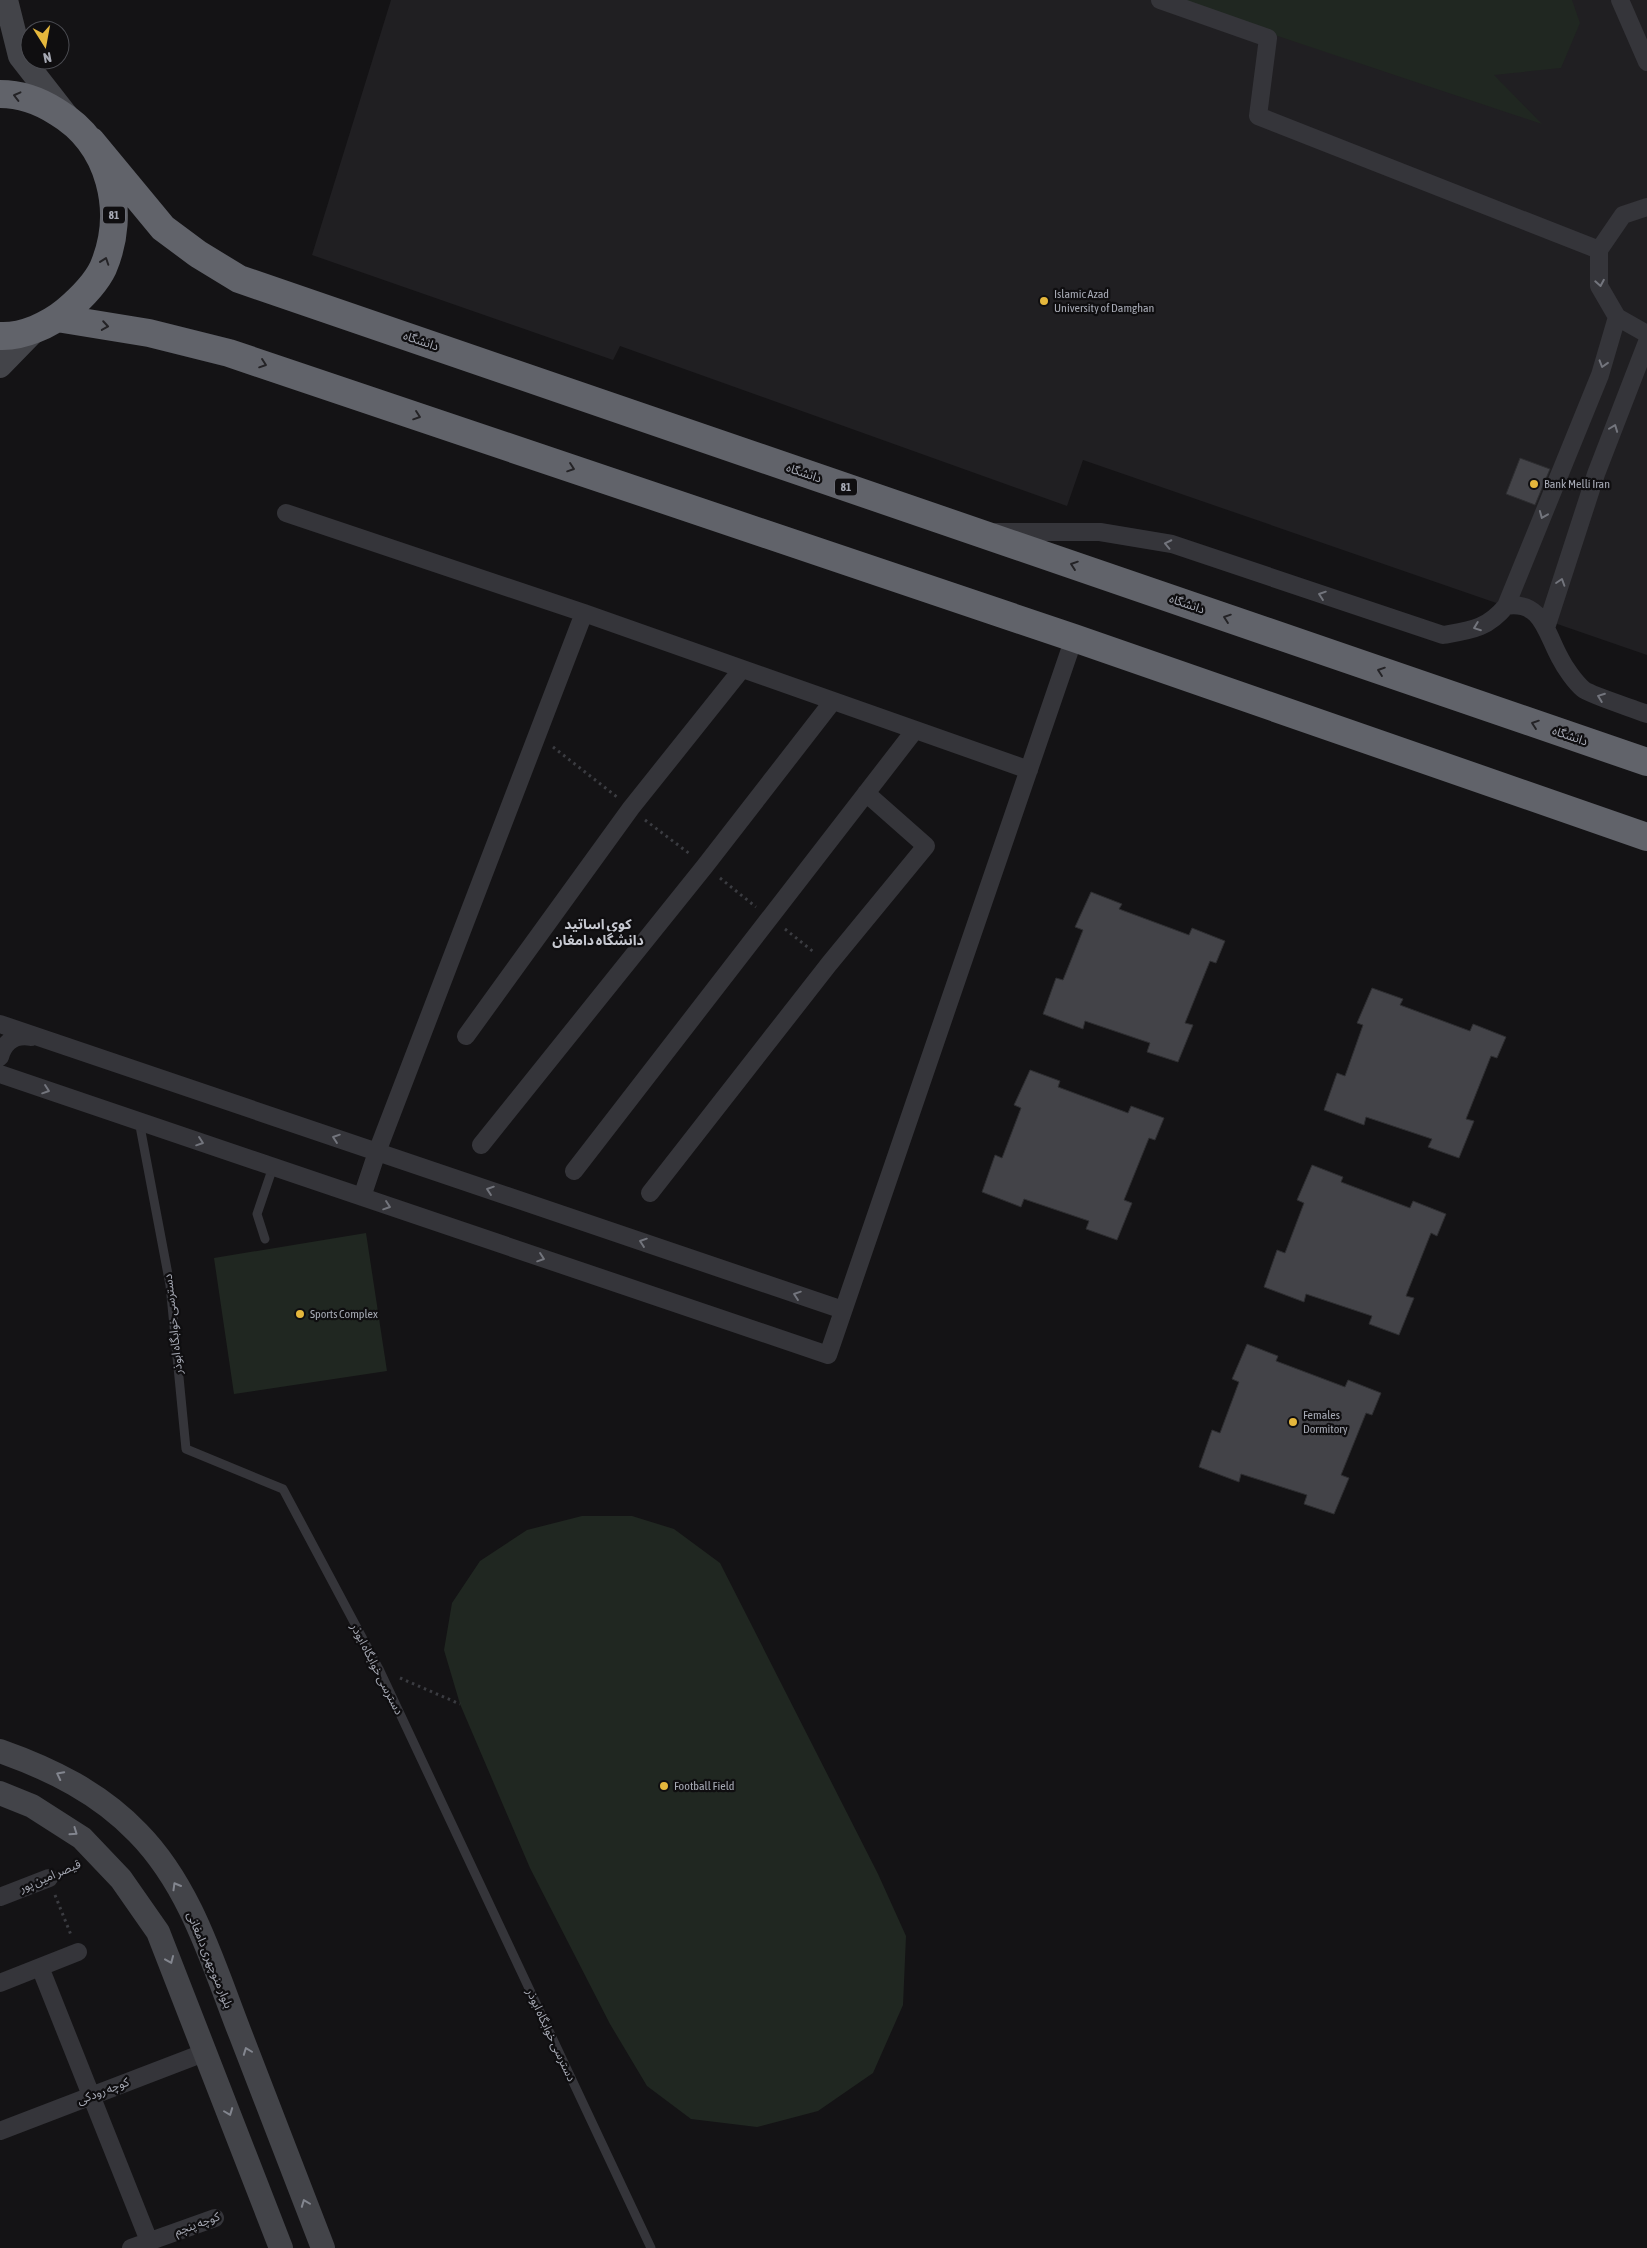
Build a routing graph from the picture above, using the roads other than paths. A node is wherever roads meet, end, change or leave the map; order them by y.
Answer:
1 (6, 0) edge
2 (1160, 0) edge
3 (1620, 0) edge
4 (1647, 62) edge
5 (0, 94) edge
6 (68, 119) junction
7 (91, 141) junction
8 (1647, 207) edge
9 (1599, 250) junction
10 (1617, 317) junction
11 (46, 324) junction
12 (1647, 334) edge
13 (0, 336) edge
14 (1647, 342) edge
15 (0, 366) edge
16 (286, 513) dead end
17 (979, 532) junction
18 (1506, 606) junction
19 (584, 613) junction
20 (1546, 628) junction
21 (1074, 638) junction
22 (742, 669) junction
23 (833, 701) junction
24 (1647, 714) edge
25 (914, 730) junction
26 (1647, 762) edge
27 (1029, 770) junction
28 (866, 793) junction
29 (1647, 837) edge
30 (0, 1024) edge
31 (466, 1036) dead end
32 (44, 1040) junction
33 (0, 1058) edge
34 (8, 1077) edge
35 (139, 1122) junction
36 (480, 1145) dead end
37 (377, 1152) junction
38 (272, 1167) junction
39 (574, 1171) dead end
40 (650, 1193) dead end
41 (362, 1197) junction
42 (265, 1239) dead end
43 (843, 1310) junction
44 (0, 1751) edge
45 (0, 1793) edge
46 (49, 1878) road end
47 (0, 1897) edge
48 (78, 1952) road end
49 (40, 1967) junction
50 (0, 1983) edge
51 (206, 2052) junction
52 (91, 2096) junction
53 (0, 2131) edge
54 (215, 2218) dead end
55 (149, 2241) junction
56 (131, 2248) edge
57 (281, 2248) edge
58 (323, 2248) edge
59 (651, 2248) edge

1 - 6 street
2 - 9 street
3 - 4 street
6 -> 5 highway, 81
6 - 7 highway, 81
11 -> 7 highway, 81
7 - 17 highway, دانشگاه / 81
8 - 9 street
9 -> 10 street
10 - 12 street
10 -> 18 street
11 - 13 highway, 81
11 - 15 street
11 -> 21 highway, 81
20 -> 14 street
16 - 19 street
18 -> 17 street
26 -> 17 highway, دانشگاه / 81
18 - 20 street
19 - 22 street
19 - 37 street
24 -> 20 street
21 - 27 street
21 - 29 highway, 81
22 - 23 street
22 - 31 street
23 - 25 street
23 - 36 street
25 - 27 street
25 - 28 street
27 - 43 street
28 - 39 street
28 - 40 street
30 - 32 street
32 - 33 street
37 -> 32 street
33 - 34 street
34 -> 35 street
35 -> 38 street
35 - 59 lane, دسترسی خوابگاه ابوذر
37 - 41 street
43 -> 37 street
38 - 41 street
38 - 42 lane
41 -> 43 street
58 -> 44 street, بلوار منوچهری دامغانی
45 -> 51 street
46 - 47 street, قیصر امین پور
48 - 49 street
49 - 50 street
49 - 52 street
51 - 52 street, کوچه رودکی
51 -> 57 street
52 - 53 street, کوچه رودکی
52 - 55 street
54 - 55 street, کوچه پنچم
55 - 56 street, کوچه پنچم

